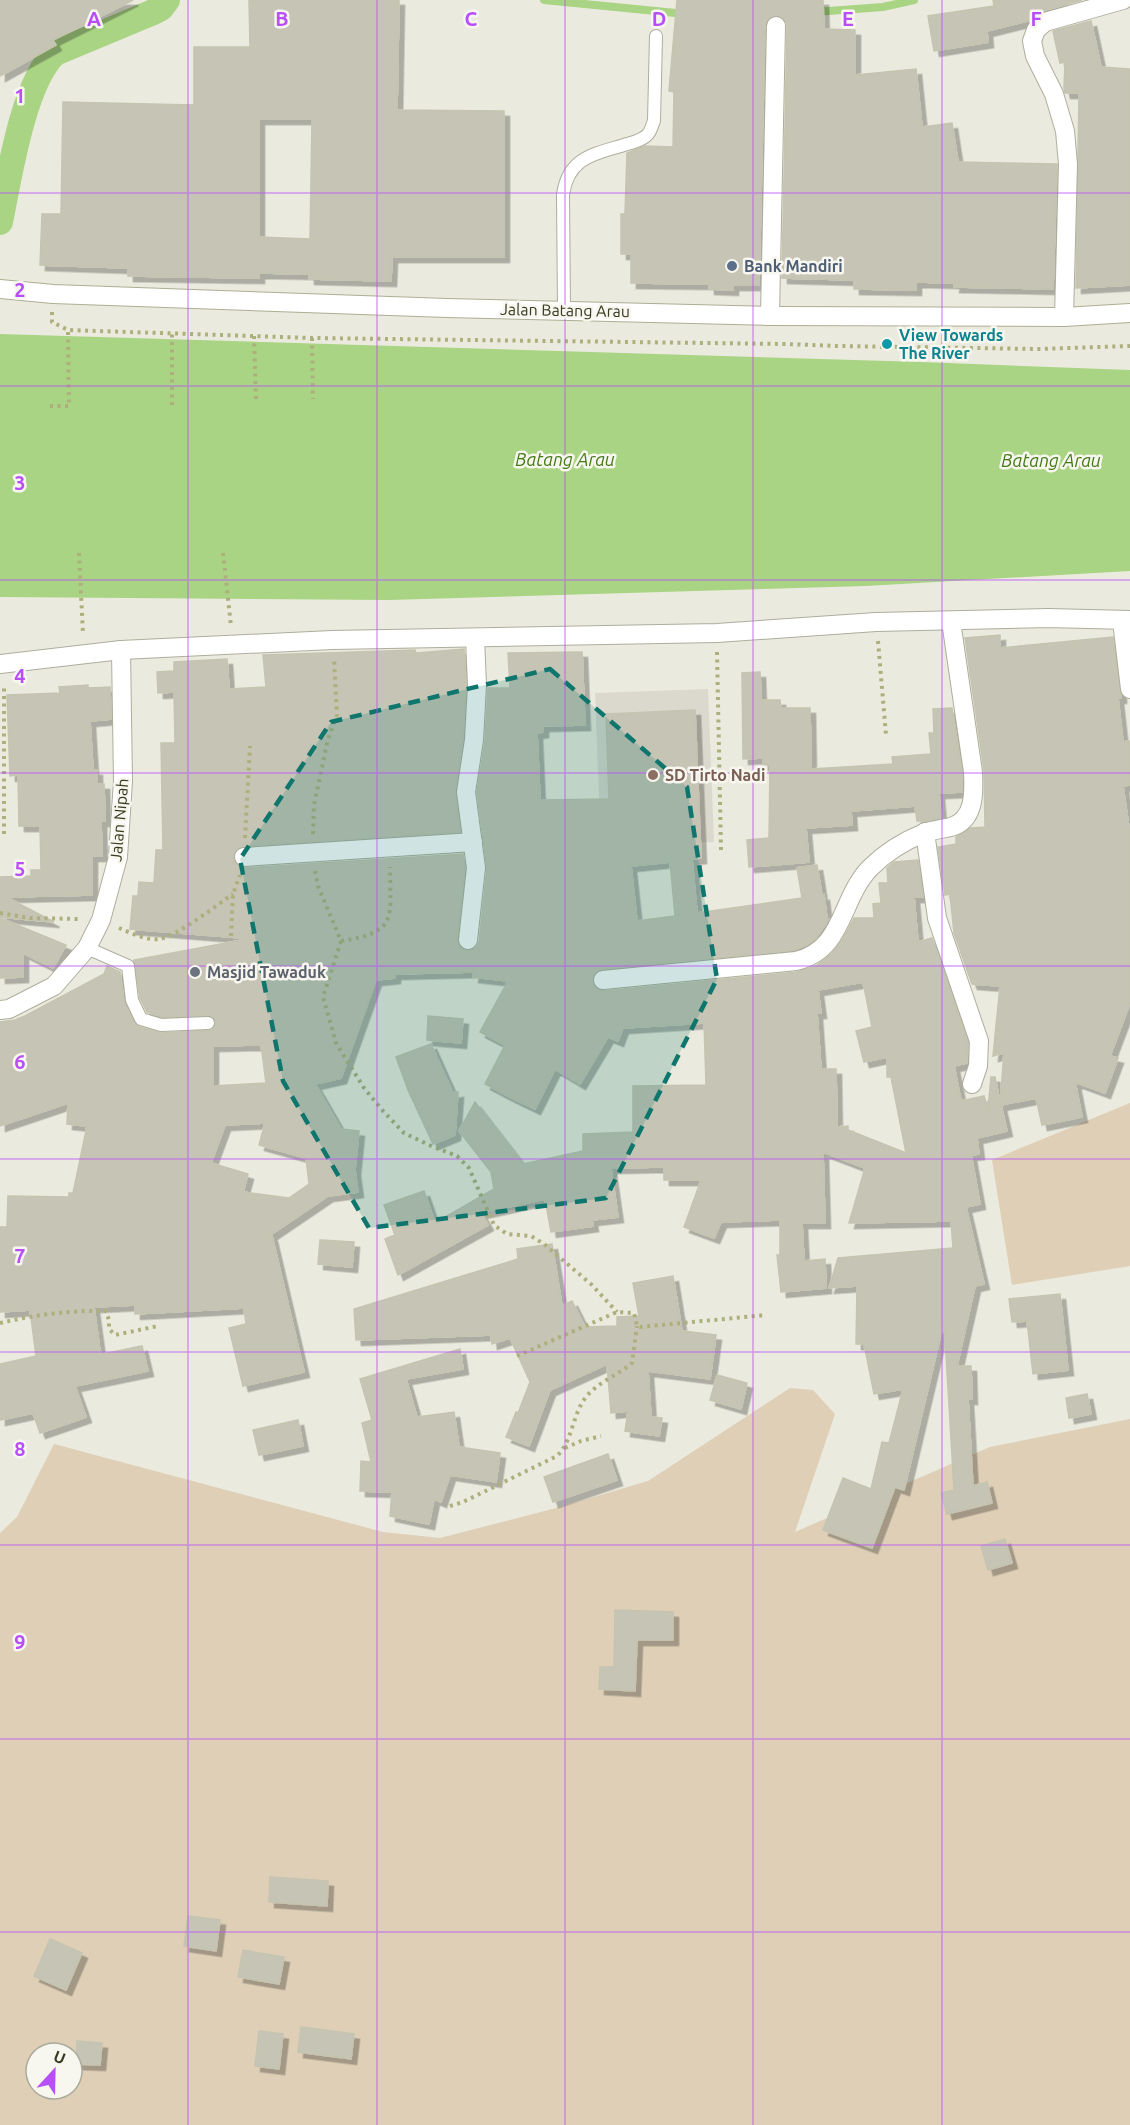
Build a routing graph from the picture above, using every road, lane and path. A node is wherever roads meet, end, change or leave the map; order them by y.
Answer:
1 (1123, 0) edge
2 (776, 26) dead end
3 (656, 36) dead end
4 (0, 289) edge
5 (53, 294) junction
6 (564, 310) junction
7 (1130, 313) edge
8 (770, 316) junction
9 (1064, 317) junction
10 (68, 330) junction
11 (172, 334) junction
12 (254, 336) junction
13 (312, 338) junction
14 (1130, 346) edge
15 (313, 399) dead end
16 (256, 401) dead end
17 (172, 405) dead end
18 (50, 406) dead end
19 (79, 553) dead end
20 (223, 553) dead end
21 (82, 609) dead end
22 (1126, 620) edge
23 (951, 621) junction
24 (876, 622) junction
25 (717, 633) junction
26 (475, 638) junction
27 (232, 644) junction
28 (121, 650) junction
29 (2, 663) edge
30 (1130, 689) edge
31 (886, 735) dead end
32 (925, 832) junction
33 (4, 834) dead end
34 (473, 842) junction
35 (390, 849) junction
36 (721, 850) dead end
37 (244, 857) dead end
38 (341, 940) dead end
39 (468, 940) dead end
40 (87, 948) junction
41 (603, 980) dead end
42 (0, 1010) edge
43 (208, 1023) dead end
44 (336, 1043) dead end
45 (972, 1084) dead end
46 (617, 1312) junction
47 (766, 1315) dead end
48 (0, 1323) edge
49 (158, 1326) dead end
50 (637, 1326) junction
51 (517, 1356) dead end
52 (601, 1436) dead end
53 (564, 1448) junction
54 (450, 1506) dead end

1 - 9 street
2 - 8 street
3 - 6 lane
4 - 5 street, Jalan Batang Arau
5 - 6 street, Jalan Batang Arau
5 - 10 path
6 - 8 street, Jalan Batang Arau
7 - 9 street, Jalan Batang Arau
8 - 9 street, Jalan Batang Arau
10 - 11 path
10 - 18 path
11 - 12 path
11 - 17 path
12 - 13 path
12 - 16 path
13 - 14 path
13 - 15 path
19 - 21 path
20 - 27 path
22 - 23 street
22 - 30 street
23 - 24 street
23 - 32 street
24 - 25 street
24 - 31 path
25 - 26 street
25 - 36 path
26 - 27 street
26 - 34 street
27 - 28 street
28 - 29 street
28 - 40 street, Jalan Nipah
29 - 33 path
32 - 41 street
32 - 45 street
34 - 35 street
34 - 39 street
35 - 37 street
35 - 38 path
40 - 42 street, Jalan Nipah
40 - 43 lane
44 - 46 path
46 - 50 path
46 - 51 path
47 - 50 path
48 - 49 path
50 - 53 path
52 - 53 path
53 - 54 path

